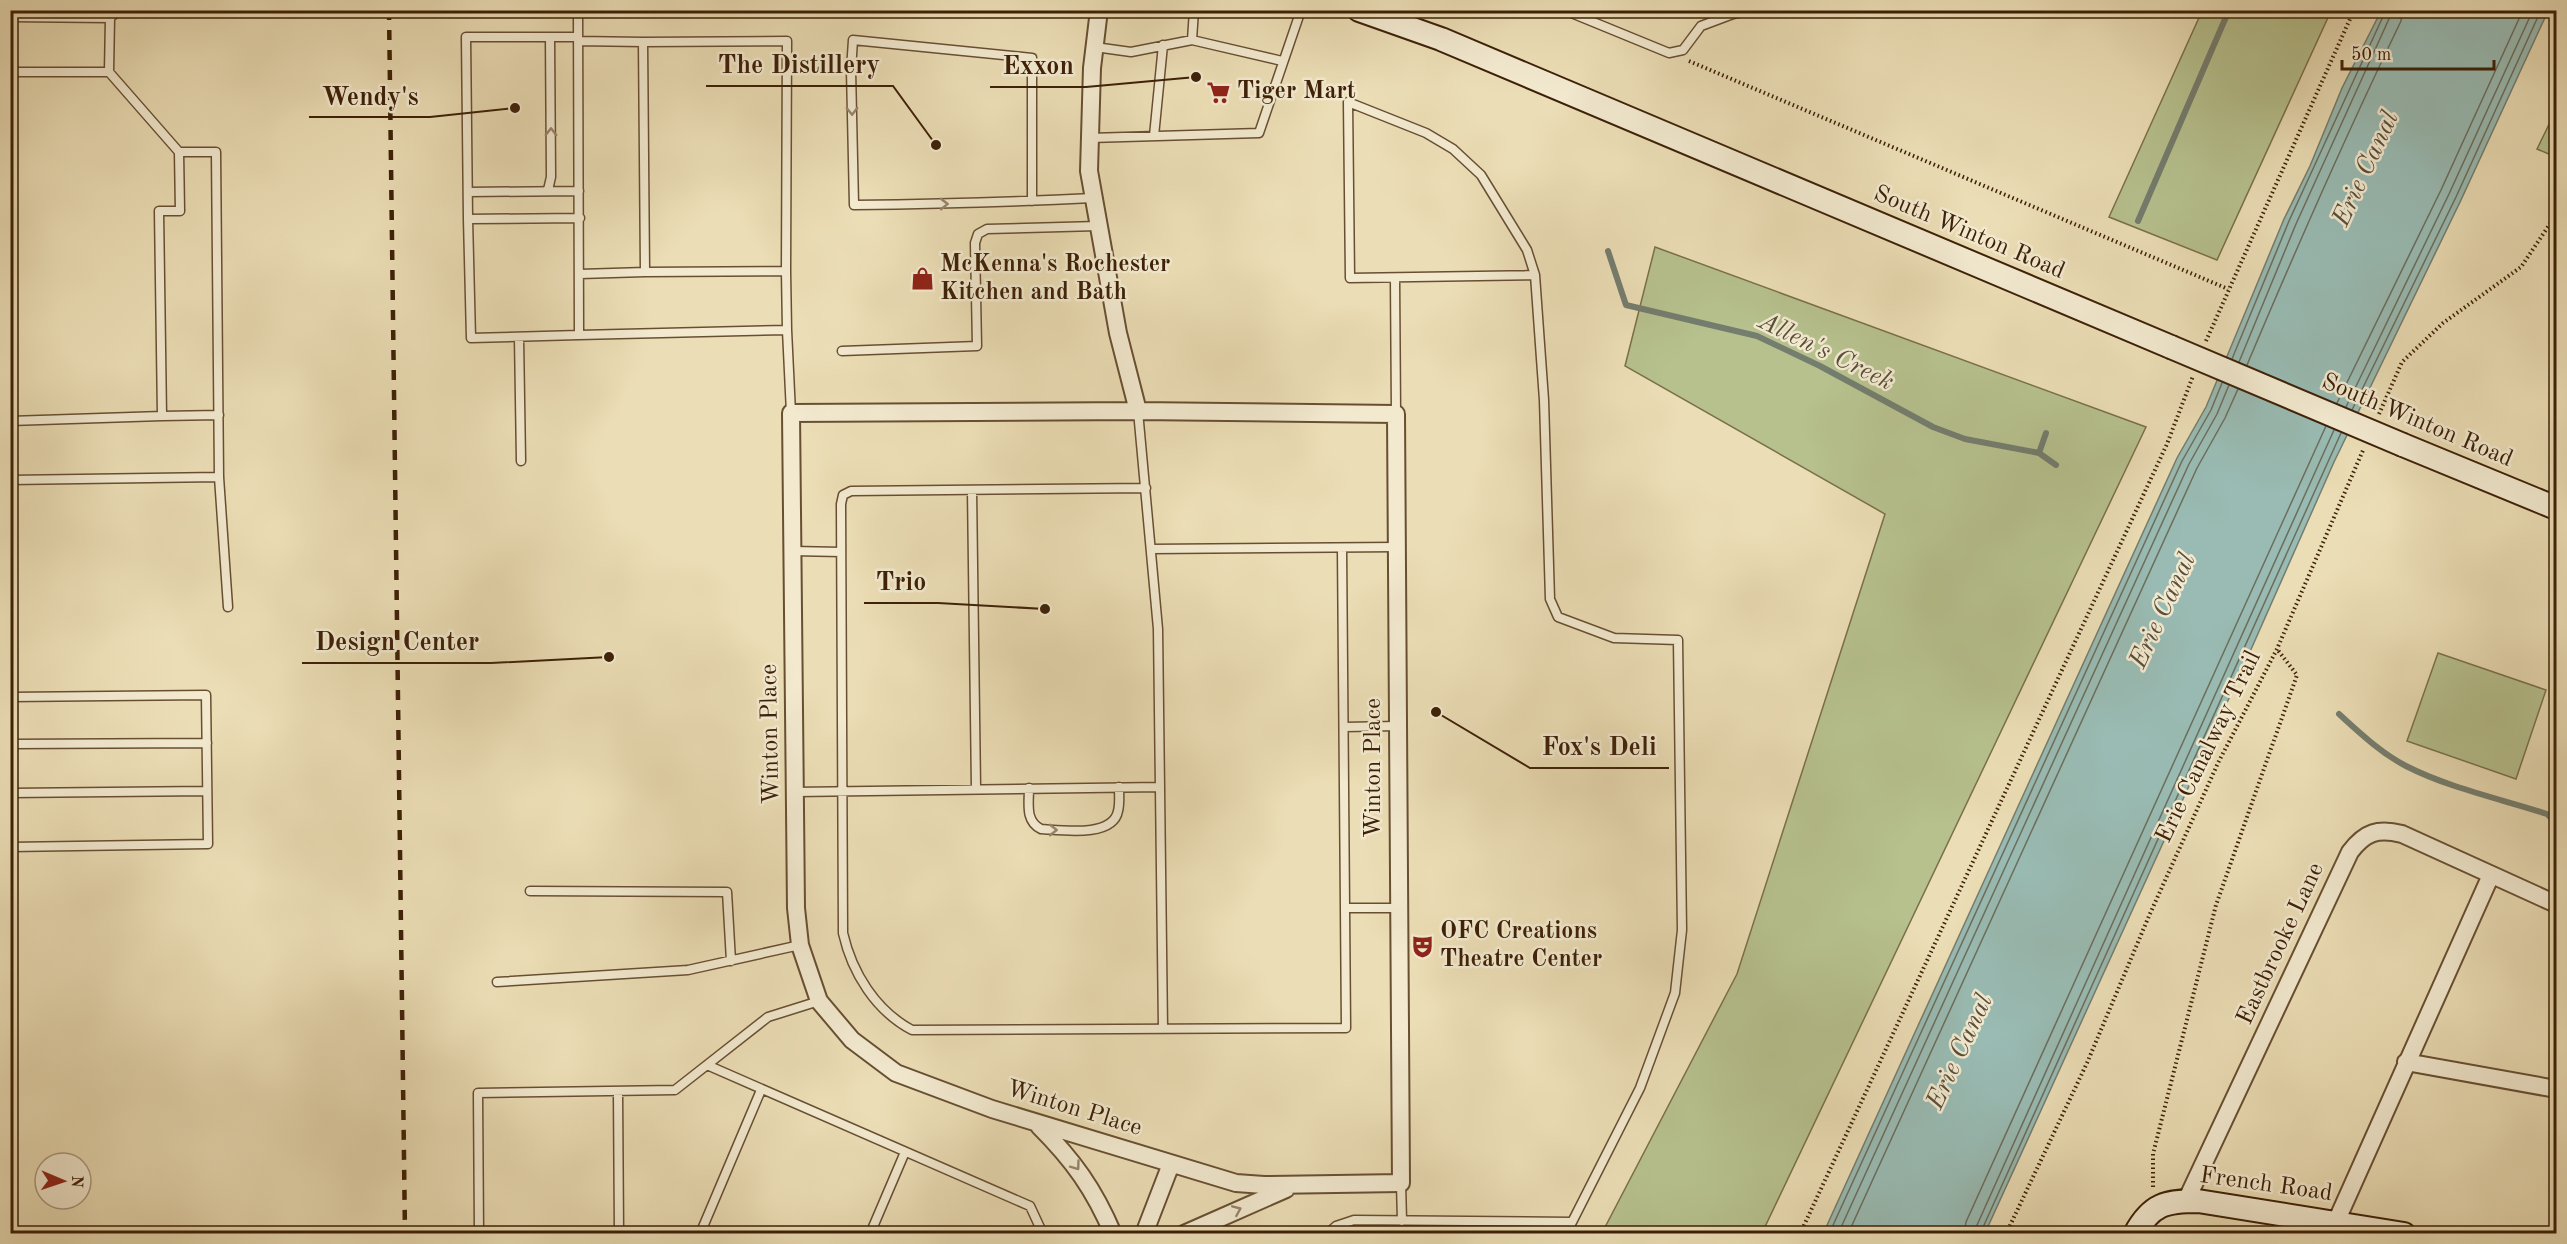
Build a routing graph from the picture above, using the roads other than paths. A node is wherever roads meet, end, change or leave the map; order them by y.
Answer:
1 (118, 10) edge
2 (578, 10) edge
3 (1099, 10) edge
4 (1194, 10) edge
5 (1301, 10) edge
6 (1359, 10) edge
7 (1564, 10) edge
8 (1753, 10) edge
9 (10, 17) edge
10 (110, 18) junction
11 (550, 37) junction
12 (578, 39) junction
13 (1192, 40) junction
14 (643, 42) junction
15 (1163, 45) junction
16 (1095, 47) junction
17 (1282, 61) junction
18 (10, 72) edge
19 (109, 72) junction
20 (1154, 136) junction
21 (1090, 138) junction
22 (179, 152) junction
23 (548, 190) junction
24 (579, 190) junction
25 (468, 192) junction
26 (1093, 198) junction
27 (1032, 201) junction
28 (579, 218) junction
29 (468, 219) junction
30 (1098, 226) junction
31 (786, 271) junction
32 (645, 272) junction
33 (580, 274) junction
34 (1535, 276) junction
35 (1395, 279) junction
36 (787, 330) junction
37 (579, 335) junction
38 (519, 337) junction
39 (842, 351) dead end
40 (1137, 411) junction
41 (791, 413) junction
42 (1396, 414) junction
43 (219, 415) junction
44 (162, 416) junction
45 (10, 421) edge
46 (521, 461) dead end
47 (219, 477) junction
48 (10, 480) edge
49 (1146, 488) junction
50 (972, 490) junction
51 (2556, 508) edge
52 (1397, 547) junction
53 (1342, 548) junction
54 (1151, 549) junction
55 (793, 551) junction
56 (841, 552) junction
57 (228, 608) dead end
58 (10, 697) edge
59 (1398, 726) junction
60 (1344, 727) junction
61 (207, 743) junction
62 (10, 744) edge
63 (1119, 787) junction
64 (1160, 787) junction
65 (1029, 788) junction
66 (976, 789) junction
67 (841, 790) junction
68 (207, 791) junction
69 (795, 792) junction
70 (10, 793) edge
71 (10, 847) edge
72 (2491, 875) junction
73 (530, 891) dead end
74 (2556, 904) edge
75 (1346, 908) junction
76 (1400, 908) junction
77 (800, 945) junction
78 (731, 961) junction
79 (497, 982) dead end
80 (819, 1001) junction
81 (1163, 1029) junction
82 (2406, 1062) junction
83 (707, 1065) junction
84 (2556, 1089) edge
85 (761, 1090) junction
86 (618, 1092) junction
87 (1036, 1123) junction
88 (905, 1152) junction
89 (1172, 1164) junction
90 (1401, 1183) junction
91 (1297, 1184) junction
92 (2186, 1201) junction
93 (1402, 1221) junction
94 (1572, 1222) junction
95 (2336, 1222) junction
96 (479, 1233) edge
97 (619, 1233) edge
98 (700, 1233) edge
99 (870, 1233) edge
100 (1043, 1233) edge
101 (1113, 1233) edge
102 (1144, 1233) edge
103 (1184, 1233) edge
104 (1327, 1233) edge
105 (1566, 1233) edge
106 (2134, 1233) edge
107 (2404, 1233) edge

1 - 10 lane
2 - 12 lane
3 - 16 street
4 - 13 lane
5 - 17 lane
6 - 51 main road, South Winton Road, bridge
7 - 8 lane
9 - 10 lane
10 - 19 lane
11 - 12 lane
23 -> 11 lane
11 - 25 lane
12 - 14 lane
12 - 24 lane
13 - 15 lane
13 - 17 lane
14 - 31 lane
14 - 32 lane
15 - 16 lane
15 - 20 lane
16 - 21 street
17 - 20 lane
18 - 19 lane
19 - 22 lane
20 - 21 lane
21 - 26 street
22 - 43 lane
22 - 44 lane
23 - 24 lane
23 - 25 lane
24 - 28 lane
25 - 29 lane
26 - 27 lane
26 - 30 street
27 -> 27 lane
28 - 29 lane
28 - 33 lane
29 - 38 lane
30 - 39 lane
30 - 40 street
31 - 32 lane
31 - 36 lane
32 - 33 lane
33 - 37 lane
34 - 35 lane
34 - 35 lane
34 - 94 lane
35 - 42 lane
36 - 37 lane
36 - 41 lane
37 - 38 lane
38 - 46 lane
40 - 41 street
40 - 42 street
40 - 49 lane
41 - 55 street, Winton Place
42 - 52 street, Winton Place
43 - 44 lane
43 - 47 lane
44 - 45 lane
47 - 48 lane
47 - 57 lane
49 - 50 lane
49 - 54 lane
50 - 56 lane
50 - 66 lane
52 - 53 lane
52 - 59 street, Winton Place
53 - 54 lane
53 - 60 lane
54 - 64 lane
55 - 56 lane
55 - 69 street, Winton Place
56 - 67 lane
58 - 61 lane
59 - 60 lane
59 - 76 street, Winton Place
60 - 75 lane
61 - 62 lane
61 - 68 lane
63 - 64 lane
63 - 65 lane
65 -> 63 lane
64 - 81 lane
65 - 66 lane
66 - 67 lane
67 - 69 lane
67 - 81 lane
68 - 70 lane
68 - 71 lane
69 - 77 street, Winton Place
72 - 74 street, Eastbrooke Lane
72 - 82 street
72 - 92 street, Eastbrooke Lane
73 - 78 lane
75 - 76 lane
75 - 81 lane
76 - 90 street, Winton Place
77 - 78 lane
77 - 80 street, Winton Place
78 - 79 lane
80 - 83 lane
80 - 87 street, Winton Place
82 - 84 street
82 - 95 street
83 - 85 lane
83 - 86 lane
85 - 88 lane
85 - 98 lane
86 - 96 lane
86 - 97 lane
87 - 89 street, Winton Place
87 -> 101 street
88 - 99 lane
88 - 100 lane
89 - 91 street, Winton Place
89 - 102 street
90 - 91 street, Winton Place
90 - 93 lane
103 -> 91 street
92 - 95 main road, French Road
92 - 106 main road, French Road
93 - 94 lane
93 - 104 lane
94 - 105 lane
95 - 107 main road, French Road

